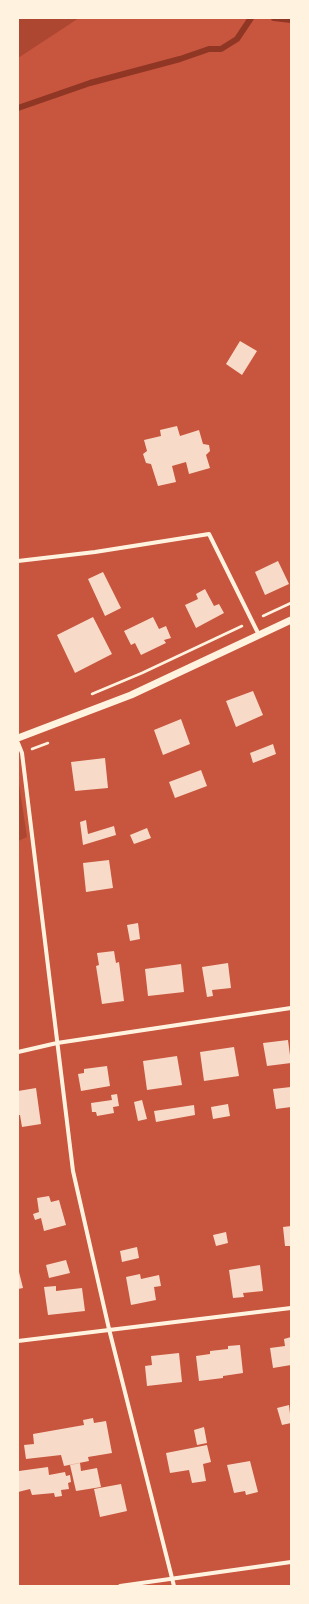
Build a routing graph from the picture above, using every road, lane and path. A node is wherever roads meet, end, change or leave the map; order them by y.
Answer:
1 (18, 561) edge
2 (291, 602) edge
3 (291, 620) edge
4 (252, 621) junction
5 (259, 635) junction
6 (88, 696) dead end
7 (18, 738) edge
8 (18, 743) edge
9 (291, 1008) edge
10 (57, 1043) junction
11 (18, 1052) edge
12 (291, 1308) edge
13 (109, 1329) junction
14 (18, 1341) edge
15 (291, 1562) edge
16 (172, 1578) junction
17 (120, 1586) edge
18 (174, 1586) edge

1 - 4 street
2 - 4 path
3 - 5 street
4 - 5 street
4 - 6 path
5 - 7 street
8 - 10 street
9 - 10 street
10 - 11 street
10 - 13 street
12 - 13 street
13 - 14 street
13 - 16 street
15 - 16 street
16 - 17 street
16 - 18 street

